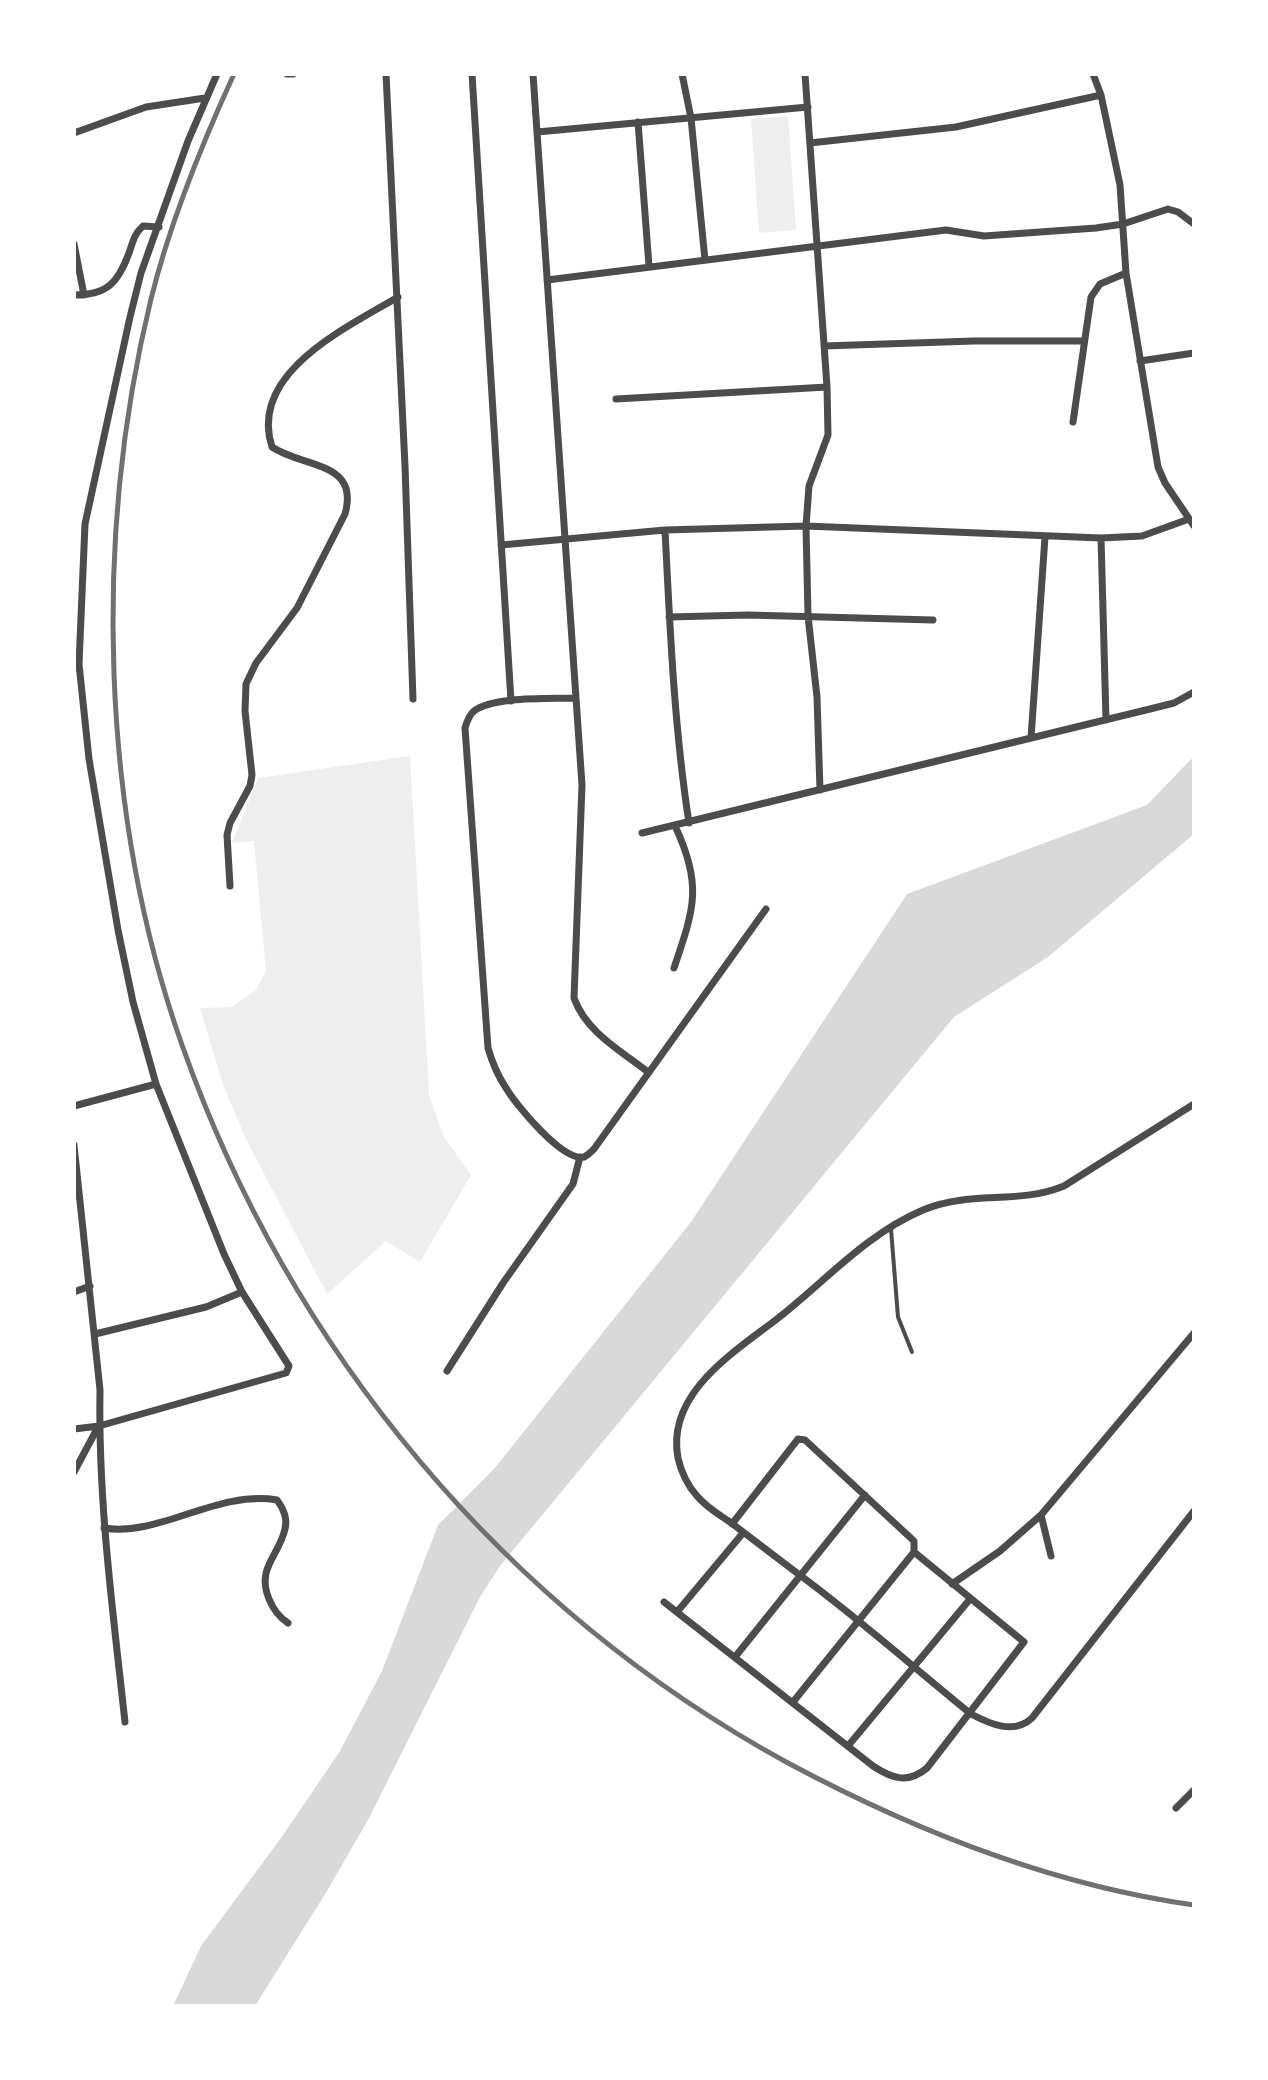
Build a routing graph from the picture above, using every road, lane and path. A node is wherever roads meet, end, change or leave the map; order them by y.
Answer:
1 (217, 74) edge
2 (287, 74) edge
3 (293, 74) edge
4 (386, 74) edge
5 (472, 74) edge
6 (533, 74) edge
7 (682, 74) edge
8 (805, 74) edge
9 (1093, 74) edge
10 (1101, 95) junction
11 (205, 98) junction
12 (808, 107) junction
13 (691, 118) junction
14 (638, 122) junction
15 (537, 132) junction
16 (74, 133) edge
17 (810, 143) junction
18 (1123, 224) junction
19 (1194, 224) edge
20 (159, 227) junction
21 (74, 244) edge
22 (818, 245) junction
23 (705, 260) junction
24 (649, 266) junction
25 (1126, 273) junction
26 (547, 280) junction
27 (74, 295) edge
28 (84, 295) junction
29 (398, 297) junction
30 (1084, 341) junction
31 (824, 346) junction
32 (1194, 353) edge
33 (1140, 361) junction
34 (827, 387) junction
35 (616, 399) dead end
36 (1073, 422) dead end
37 (1191, 523) edge
38 (806, 526) junction
39 (665, 530) junction
40 (1045, 537) junction
41 (567, 538) junction
42 (1101, 538) junction
43 (501, 545) junction
44 (808, 616) junction
45 (669, 617) junction
46 (933, 620) dead end
47 (1194, 692) edge
48 (575, 698) junction
49 (413, 699) dead end
50 (511, 701) junction
51 (1106, 720) junction
52 (1031, 738) junction
53 (820, 790) junction
54 (689, 823) junction
55 (675, 826) junction
56 (642, 833) dead end
57 (230, 886) dead end
58 (766, 909) dead end
59 (674, 968) dead end
60 (648, 1072) junction
61 (156, 1084) junction
62 (1194, 1104) edge
63 (74, 1106) edge
64 (74, 1145) edge
65 (580, 1157) junction
66 (891, 1226) junction
67 (90, 1286) junction
68 (74, 1292) edge
69 (242, 1292) junction
70 (1194, 1333) edge
71 (95, 1334) junction
72 (912, 1352) dead end
73 (447, 1371) dead end
74 (99, 1426) junction
75 (74, 1429) edge
76 (74, 1472) edge
77 (865, 1495) junction
78 (1194, 1511) edge
79 (1041, 1515) junction
80 (732, 1524) junction
81 (104, 1528) junction
82 (743, 1533) junction
83 (914, 1552) junction
84 (1051, 1556) dead end
85 (801, 1575) junction
86 (952, 1584) junction
87 (970, 1599) junction
88 (664, 1602) dead end
89 (677, 1612) junction
90 (857, 1621) junction
91 (288, 1623) dead end
92 (735, 1657) junction
93 (914, 1668) junction
94 (793, 1702) junction
95 (971, 1714) junction
96 (125, 1722) dead end
97 (848, 1746) junction
98 (1194, 1790) edge
99 (1176, 1808) dead end

1 - 11 street
2 - 3 street
4 - 29 street
5 - 43 street
6 - 15 street
7 - 13 street
8 - 12 street
9 - 10 street
10 - 17 street
10 - 18 street
11 - 16 street
11 - 20 street
12 - 13 street
12 - 17 street
13 - 14 street
13 - 23 street
14 - 15 street
14 - 24 street
15 - 26 street
17 - 22 street
18 - 19 street
18 - 22 street
18 - 25 street
20 - 28 street
20 - 61 street
21 - 28 street
22 - 23 street
22 - 31 street
23 - 24 street
24 - 26 street
25 - 30 street
25 - 33 street
26 - 41 street
27 - 28 street
29 - 49 street
29 - 57 street
30 - 31 street
30 - 36 street
31 - 34 street
32 - 33 street
33 - 37 street
34 - 35 street
34 - 38 street
37 - 42 street
38 - 39 street
38 - 40 street
38 - 44 street
39 - 41 street
39 - 45 street
40 - 42 street
40 - 52 street
41 - 43 street
41 - 48 street
42 - 51 street
43 - 50 street
44 - 45 street
44 - 46 street
44 - 53 street
45 - 54 street
47 - 51 street
48 - 50 street
48 - 60 street
50 - 65 street
51 - 52 street
52 - 53 street
53 - 54 street
54 - 55 street
55 - 56 street
55 - 59 street
58 - 60 street
60 - 65 street
61 - 63 street
61 - 69 street
62 - 66 street
64 - 67 street
65 - 73 street
66 - 72 lane
66 - 80 street
67 - 68 street
67 - 71 street
69 - 71 street
69 - 74 street
70 - 79 street
71 - 74 street
74 - 75 street
74 - 76 street
74 - 81 street
77 - 80 street
77 - 83 street
77 - 85 street
78 - 95 street
79 - 84 street
79 - 86 street
80 - 82 street
81 - 91 street
81 - 96 street
82 - 85 street
82 - 89 street
83 - 86 street
83 - 90 street
85 - 90 street
85 - 92 street
86 - 87 street
87 - 93 street
87 - 95 street
88 - 89 street
89 - 92 street
90 - 93 street
90 - 94 street
92 - 94 street
93 - 95 street
93 - 97 street
94 - 97 street
95 - 97 street
98 - 99 street

